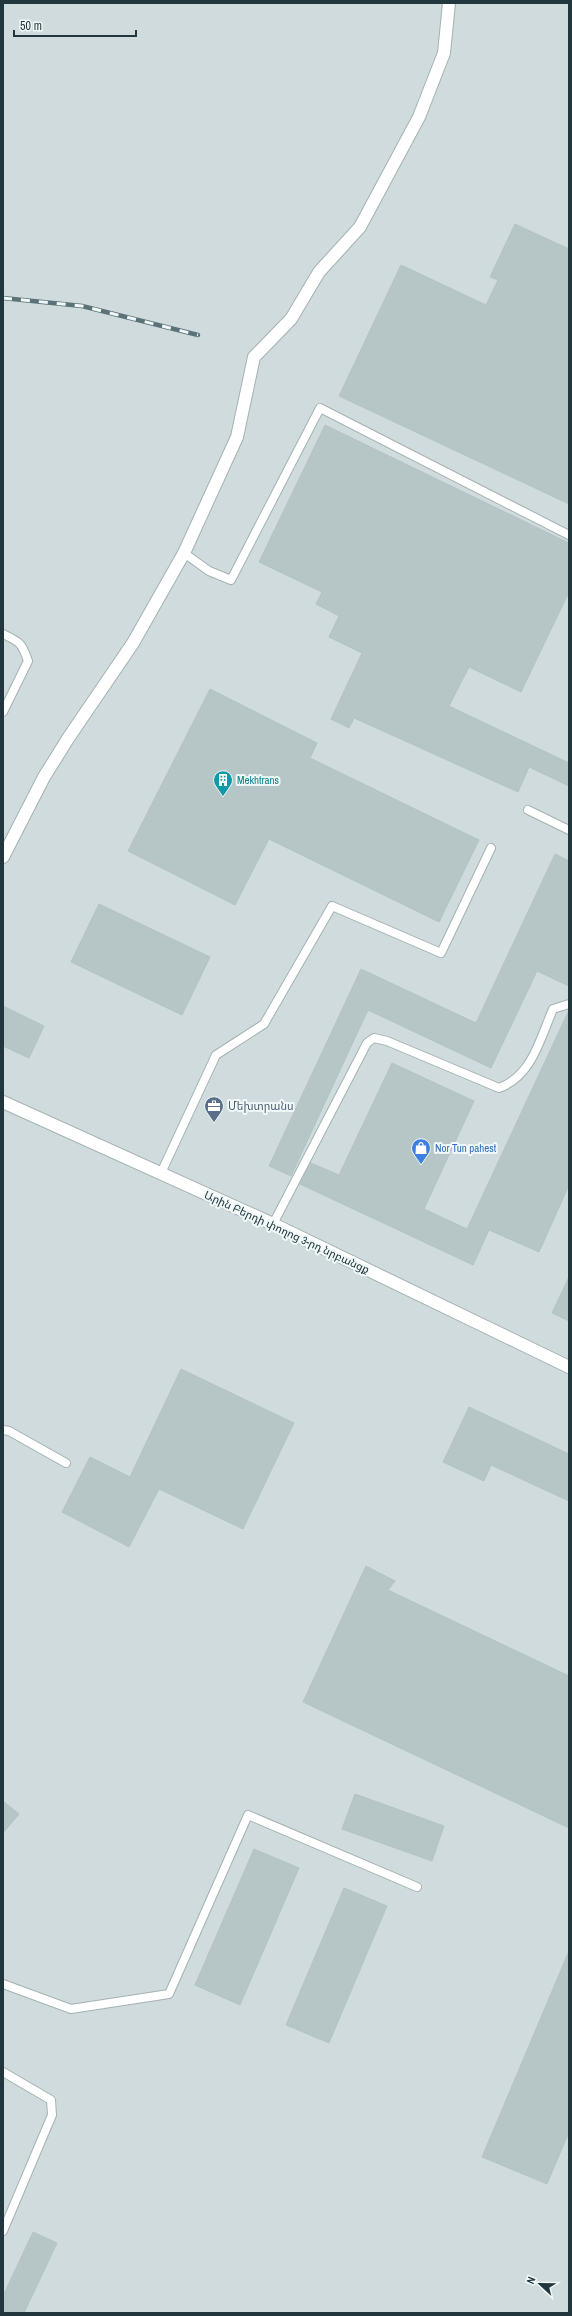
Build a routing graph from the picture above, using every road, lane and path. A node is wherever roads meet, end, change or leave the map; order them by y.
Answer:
1 (449, 3) edge
2 (569, 535) edge
3 (184, 553) junction
4 (3, 634) edge
5 (3, 712) edge
6 (528, 810) dead end
7 (569, 830) edge
8 (491, 848) dead end
9 (3, 857) edge
10 (569, 1004) edge
11 (3, 1102) edge
12 (161, 1173) junction
13 (274, 1224) junction
14 (569, 1367) edge
15 (3, 1430) edge
16 (66, 1463) dead end
17 (417, 1887) dead end
18 (3, 1984) edge
19 (3, 2072) edge
20 (3, 2231) edge

1 - 3 street
2 - 3 lane
3 - 9 street
4 - 5 lane
6 - 7 lane
8 - 12 lane
10 - 13 lane
11 - 12 street, Արին Բերդի փողոց 3-րդ նրբանցք
12 - 13 street, Արին Բերդի փողոց 3-րդ նրբանցք
13 - 14 street, Արին Բերդի փողոց 3-րդ նրբանցք
15 - 16 lane
17 - 18 lane
19 - 20 lane

